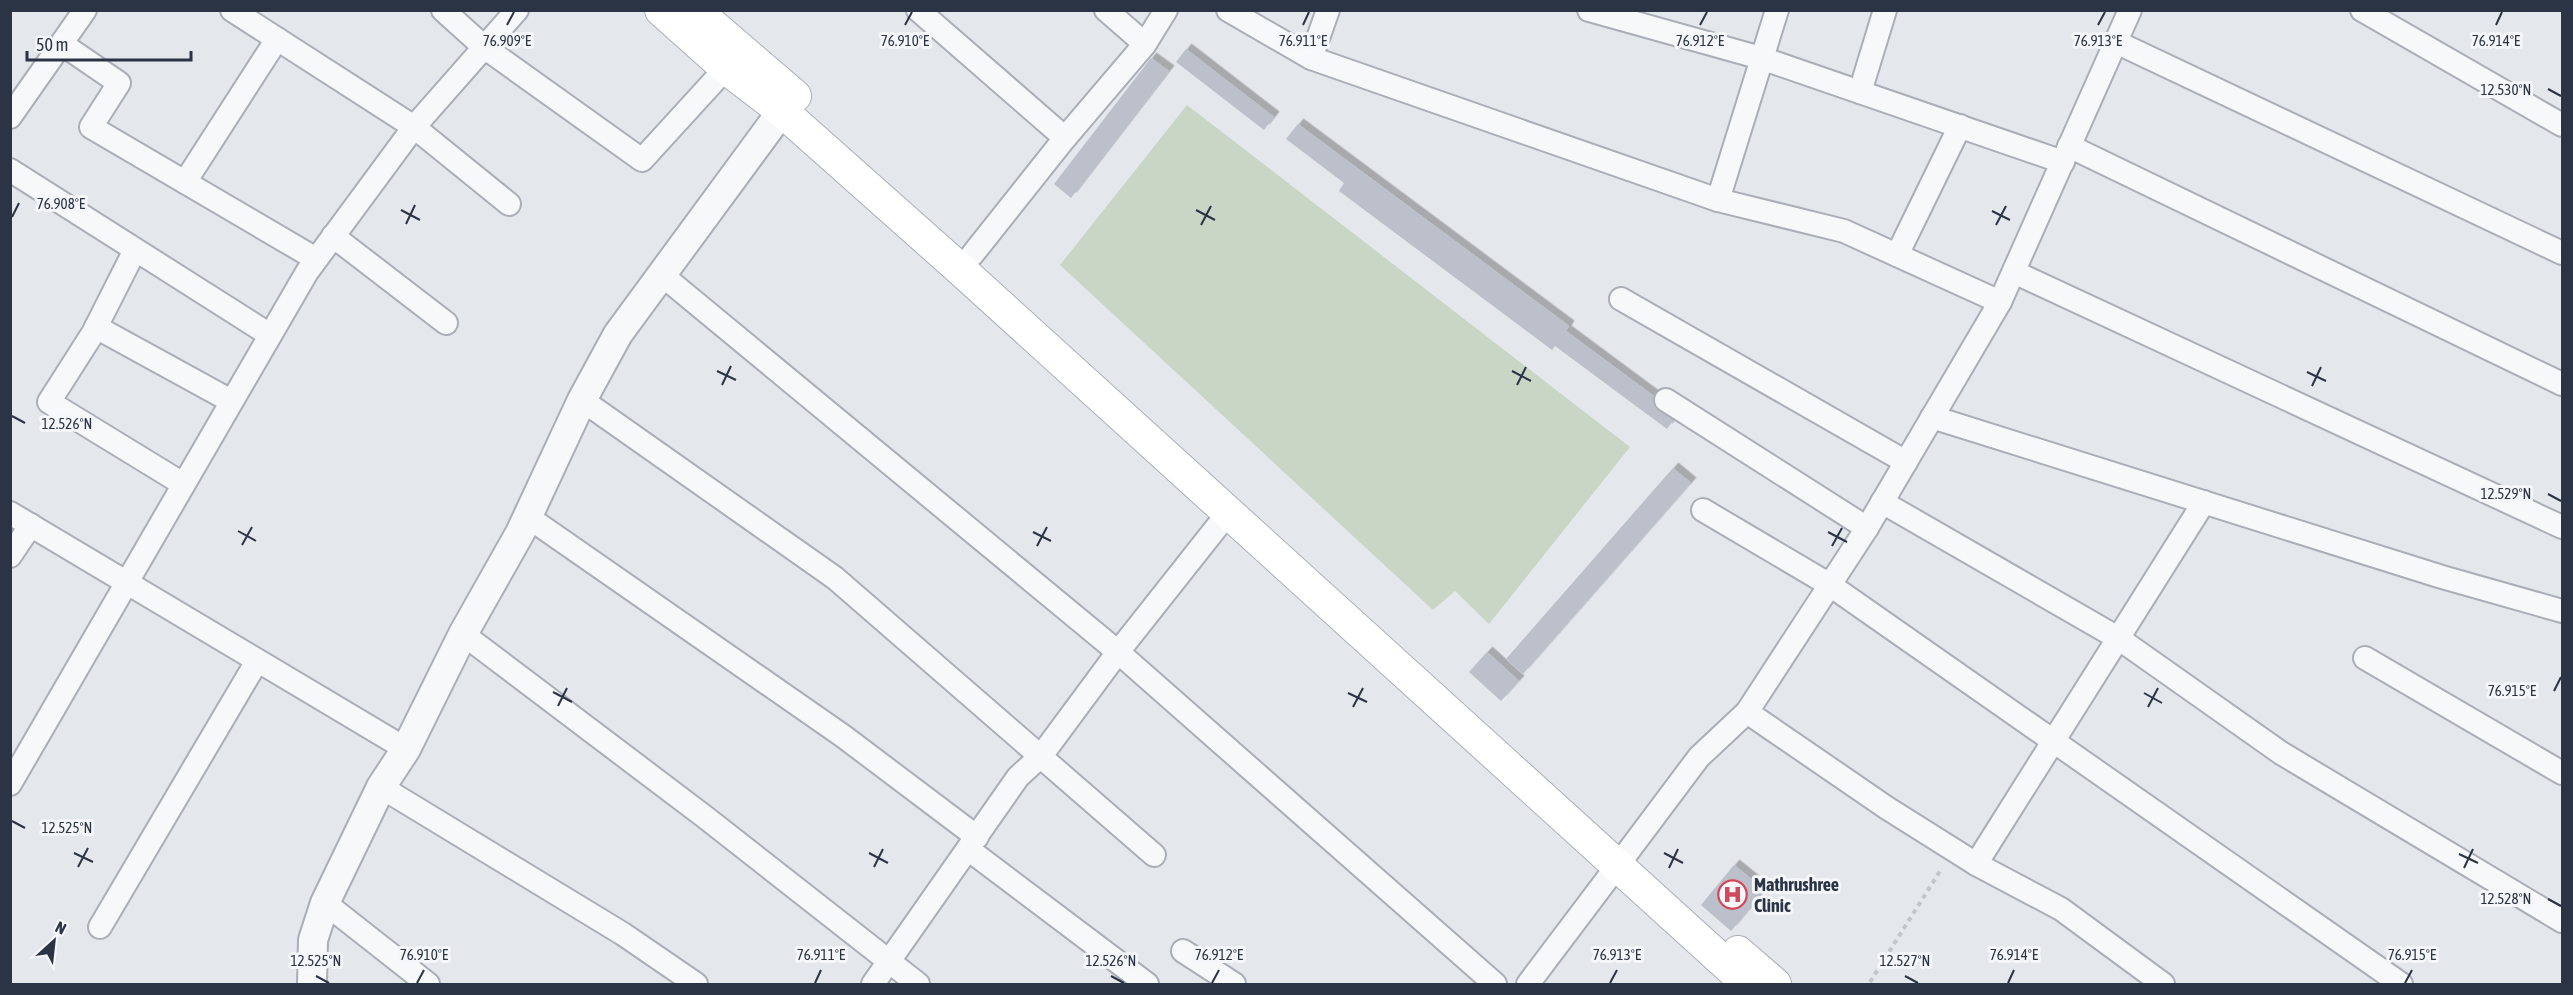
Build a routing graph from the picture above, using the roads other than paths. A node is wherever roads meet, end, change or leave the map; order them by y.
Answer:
1 (84, 10) edge
2 (232, 10) edge
3 (443, 10) edge
4 (517, 10) edge
5 (661, 10) edge
6 (695, 10) edge
7 (918, 10) edge
8 (1106, 10) edge
9 (1166, 10) edge
10 (1228, 10) edge
11 (1328, 10) edge
12 (1589, 10) edge
13 (1776, 10) edge
14 (1885, 10) edge
15 (2130, 10) edge
16 (2362, 10) edge
17 (277, 39) junction
18 (2116, 42) junction
19 (62, 44) junction
20 (1145, 44) junction
21 (484, 47) junction
22 (1311, 58) junction
23 (1761, 58) junction
24 (726, 68) junction
25 (1860, 92) junction
26 (782, 111) junction
27 (10, 117) edge
28 (2562, 125) edge
29 (1960, 126) junction
30 (414, 127) junction
31 (1065, 138) junction
32 (2066, 154) junction
33 (10, 170) edge
34 (185, 182) junction
35 (1718, 200) junction
36 (509, 204) dead end
37 (333, 236) junction
38 (135, 250) junction
39 (2562, 253) edge
40 (972, 255) junction
41 (1897, 255) junction
42 (316, 259) junction
43 (2013, 272) junction
44 (662, 275) junction
45 (1621, 299) dead end
46 (2000, 302) junction
47 (446, 323) dead end
48 (96, 327) junction
49 (270, 335) junction
50 (2562, 384) edge
51 (582, 400) junction
52 (1666, 400) dead end
53 (231, 401) junction
54 (1932, 417) junction
55 (1906, 462) junction
56 (183, 484) junction
57 (1882, 502) junction
58 (2204, 502) junction
59 (1703, 510) dead end
60 (10, 513) edge
61 (1228, 513) junction
62 (528, 517) junction
63 (31, 525) junction
64 (2562, 527) edge
65 (1867, 528) junction
66 (10, 556) edge
67 (126, 582) junction
68 (1830, 585) junction
69 (2562, 611) edge
70 (463, 634) junction
71 (2118, 638) junction
72 (1118, 652) junction
73 (2365, 658) dead end
74 (258, 661) junction
75 (1747, 712) junction
76 (2053, 742) junction
77 (406, 749) junction
78 (1041, 756) junction
79 (2562, 773) edge
80 (10, 784) edge
81 (381, 787) junction
82 (972, 843) junction
83 (1154, 855) dead end
84 (1622, 859) junction
85 (1976, 864) junction
86 (325, 903) junction
87 (2562, 921) edge
88 (100, 927) dead end
89 (1183, 951) dead end
90 (889, 961) junction
91 (312, 984) edge
92 (428, 984) edge
93 (696, 984) edge
94 (873, 984) edge
95 (918, 984) edge
96 (1146, 984) edge
97 (1234, 984) edge
98 (1495, 984) edge
99 (1528, 984) edge
100 (1748, 984) edge
101 (1774, 984) edge
102 (2163, 984) edge
103 (2401, 984) edge

1 - 19 street
2 - 17 street
3 - 21 street
4 - 21 street
5 - 24 main road
6 - 40 main road
7 - 31 street
8 - 20 street
9 - 20 street
10 - 22 street
11 - 22 street
12 - 23 street
13 - 23 street
14 - 25 street
15 - 18 street
16 - 28 street
17 - 30 street
17 - 34 street
18 - 32 street
18 - 39 street
19 - 27 street
19 - 34 street
20 - 31 street
21 - 24 street
21 - 30 street
22 - 35 street
23 - 25 street
23 - 35 street
24 - 26 main road
25 - 29 street
26 - 44 street
26 - 61 main road
29 - 32 street
29 - 41 street
30 - 36 street
30 - 37 street
31 - 40 street
32 - 43 street
32 - 50 street
33 - 38 street
34 - 42 street
35 - 41 street
37 - 42 street
37 - 47 street
38 - 48 street
38 - 49 street
40 - 84 main road
41 - 46 street
42 - 49 street
43 - 46 street
43 - 64 street
44 - 51 street
44 - 72 street
45 - 55 street
46 - 54 street
48 - 53 street
48 - 56 street
49 - 53 street
51 - 62 street
51 - 78 street
52 - 65 street
53 - 56 street
54 - 55 street
54 - 58 street
55 - 57 street
56 - 67 street
57 - 65 street
57 - 71 street
58 - 69 street
58 - 71 street
59 - 68 street
60 - 63 street
61 - 72 street
61 - 84 main road
62 - 70 street
62 - 82 street
63 - 66 street
63 - 67 street
65 - 68 street
67 - 74 street
67 - 80 street
68 - 75 street
68 - 76 street
70 - 77 street
70 - 90 street
71 - 76 street
71 - 87 street
72 - 78 street
72 - 98 street
73 - 79 street
74 - 77 street
74 - 88 street
75 - 84 street
75 - 85 street
76 - 85 street
76 - 103 street
77 - 81 street
78 - 82 street
78 - 83 street
81 - 86 street
81 - 93 street
82 - 90 street
82 - 96 street
84 - 99 street
84 - 100 main road
84 - 101 main road
85 - 102 street
86 - 91 street
86 - 92 street
89 - 97 street
90 - 94 street
90 - 95 street

